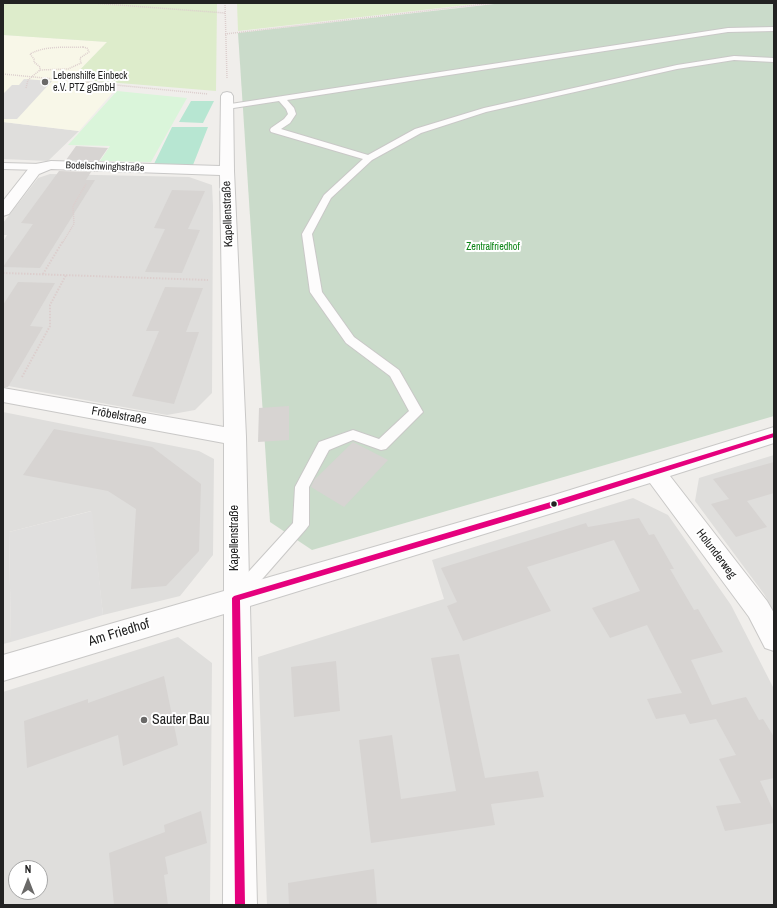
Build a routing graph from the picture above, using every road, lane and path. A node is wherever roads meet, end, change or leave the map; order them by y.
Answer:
1 (92, 3) edge
2 (225, 3) edge
3 (493, 3) edge
4 (225, 13) junction
5 (774, 29) edge
6 (225, 34) junction
7 (60, 48) junction
8 (64, 50) dead end
9 (774, 60) edge
10 (40, 70) junction
11 (3, 74) edge
12 (32, 76) junction
13 (26, 88) dead end
14 (281, 99) junction
15 (227, 102) junction
16 (369, 158) junction
17 (3, 166) edge
18 (41, 167) junction
19 (97, 167) junction
20 (227, 171) junction
21 (3, 211) edge
22 (3, 273) edge
23 (43, 274) junction
24 (66, 275) junction
25 (230, 281) junction
26 (7, 395) edge
27 (774, 436) edge
28 (235, 437) junction
29 (654, 472) junction
30 (236, 598) junction
31 (774, 639) edge
32 (3, 668) edge
33 (240, 905) edge

1 - 4 path
2 - 4 path
3 - 6 path
4 - 6 path
5 - 14 lane
6 - 15 path
7 - 8 path
7 - 10 path
7 - 10 path
9 - 16 lane
10 - 12 path
11 - 12 path
12 - 13 path
12 - 15 path
14 - 15 lane
14 - 16 lane
15 - 20 street, Kapellenstraße
16 - 30 lane
17 - 18 lane
18 - 19 street, Bodelschwinghstraße
18 - 21 street
19 - 20 street, Bodelschwinghstraße
19 - 23 path
20 - 25 street, Kapellenstraße
22 - 23 path
23 - 24 path
24 - 25 path
24 - 26 path
25 - 28 street, Kapellenstraße
26 - 28 street, Fröbelstraße
27 - 29 street, Am Friedhof
28 - 30 street, Kapellenstraße
29 - 30 street, Am Friedhof
29 - 31 street, Holunderweg
30 - 32 street, Am Friedhof
30 - 33 street, Kapellenstraße

